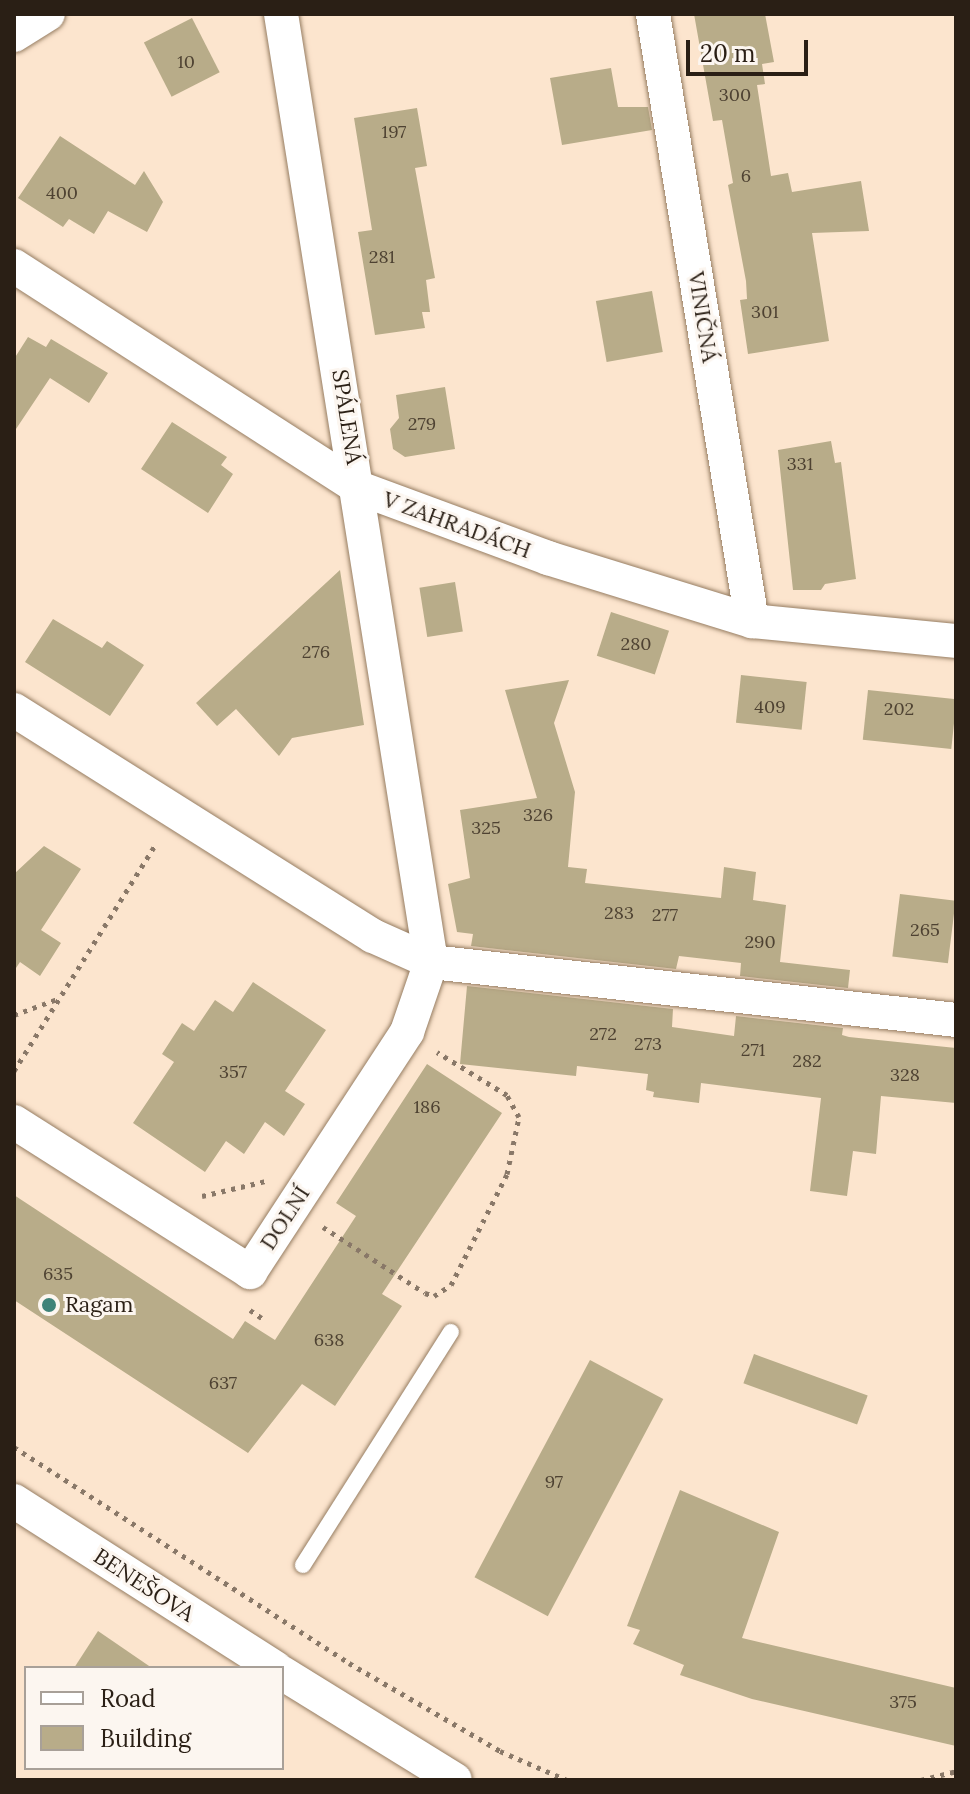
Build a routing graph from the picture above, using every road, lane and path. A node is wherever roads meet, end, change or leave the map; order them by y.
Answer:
1 (48, 14) edge
2 (281, 14) edge
3 (653, 14) edge
4 (14, 35) edge
5 (14, 266) edge
6 (359, 488) junction
7 (752, 621) junction
8 (956, 641) edge
9 (14, 710) edge
10 (174, 815) junction
11 (431, 962) junction
12 (60, 998) junction
13 (14, 1015) edge
14 (956, 1020) edge
15 (407, 1032) junction
16 (14, 1071) edge
17 (14, 1122) edge
18 (302, 1192) junction
19 (166, 1219) junction
20 (451, 1332) dead end
21 (14, 1447) edge
22 (14, 1501) edge
23 (303, 1565) dead end
24 (272, 1666) edge
25 (284, 1674) edge
26 (956, 1771) edge
27 (455, 1780) edge
28 (567, 1780) edge
29 (921, 1780) edge

1 - 4 street
2 - 6 street, SPÁLENÁ
3 - 7 street, VINIČNÁ
5 - 6 street, V ZAHRADÁCH
6 - 7 street, V ZAHRADÁCH
6 - 11 street, SPÁLENÁ
7 - 8 street, V ZAHRADÁCH
9 - 10 street
10 - 11 street
10 - 12 path
11 - 14 street
11 - 15 street, DOLNÍ
12 - 13 path
12 - 16 path
15 - 18 street, DOLNÍ
15 - 18 path
17 - 19 street, DOLNÍ
18 - 19 path
18 - 19 street, DOLNÍ
20 - 23 lane
21 - 28 path
22 - 24 street, BENEŠOVA
25 - 27 street
26 - 29 path

